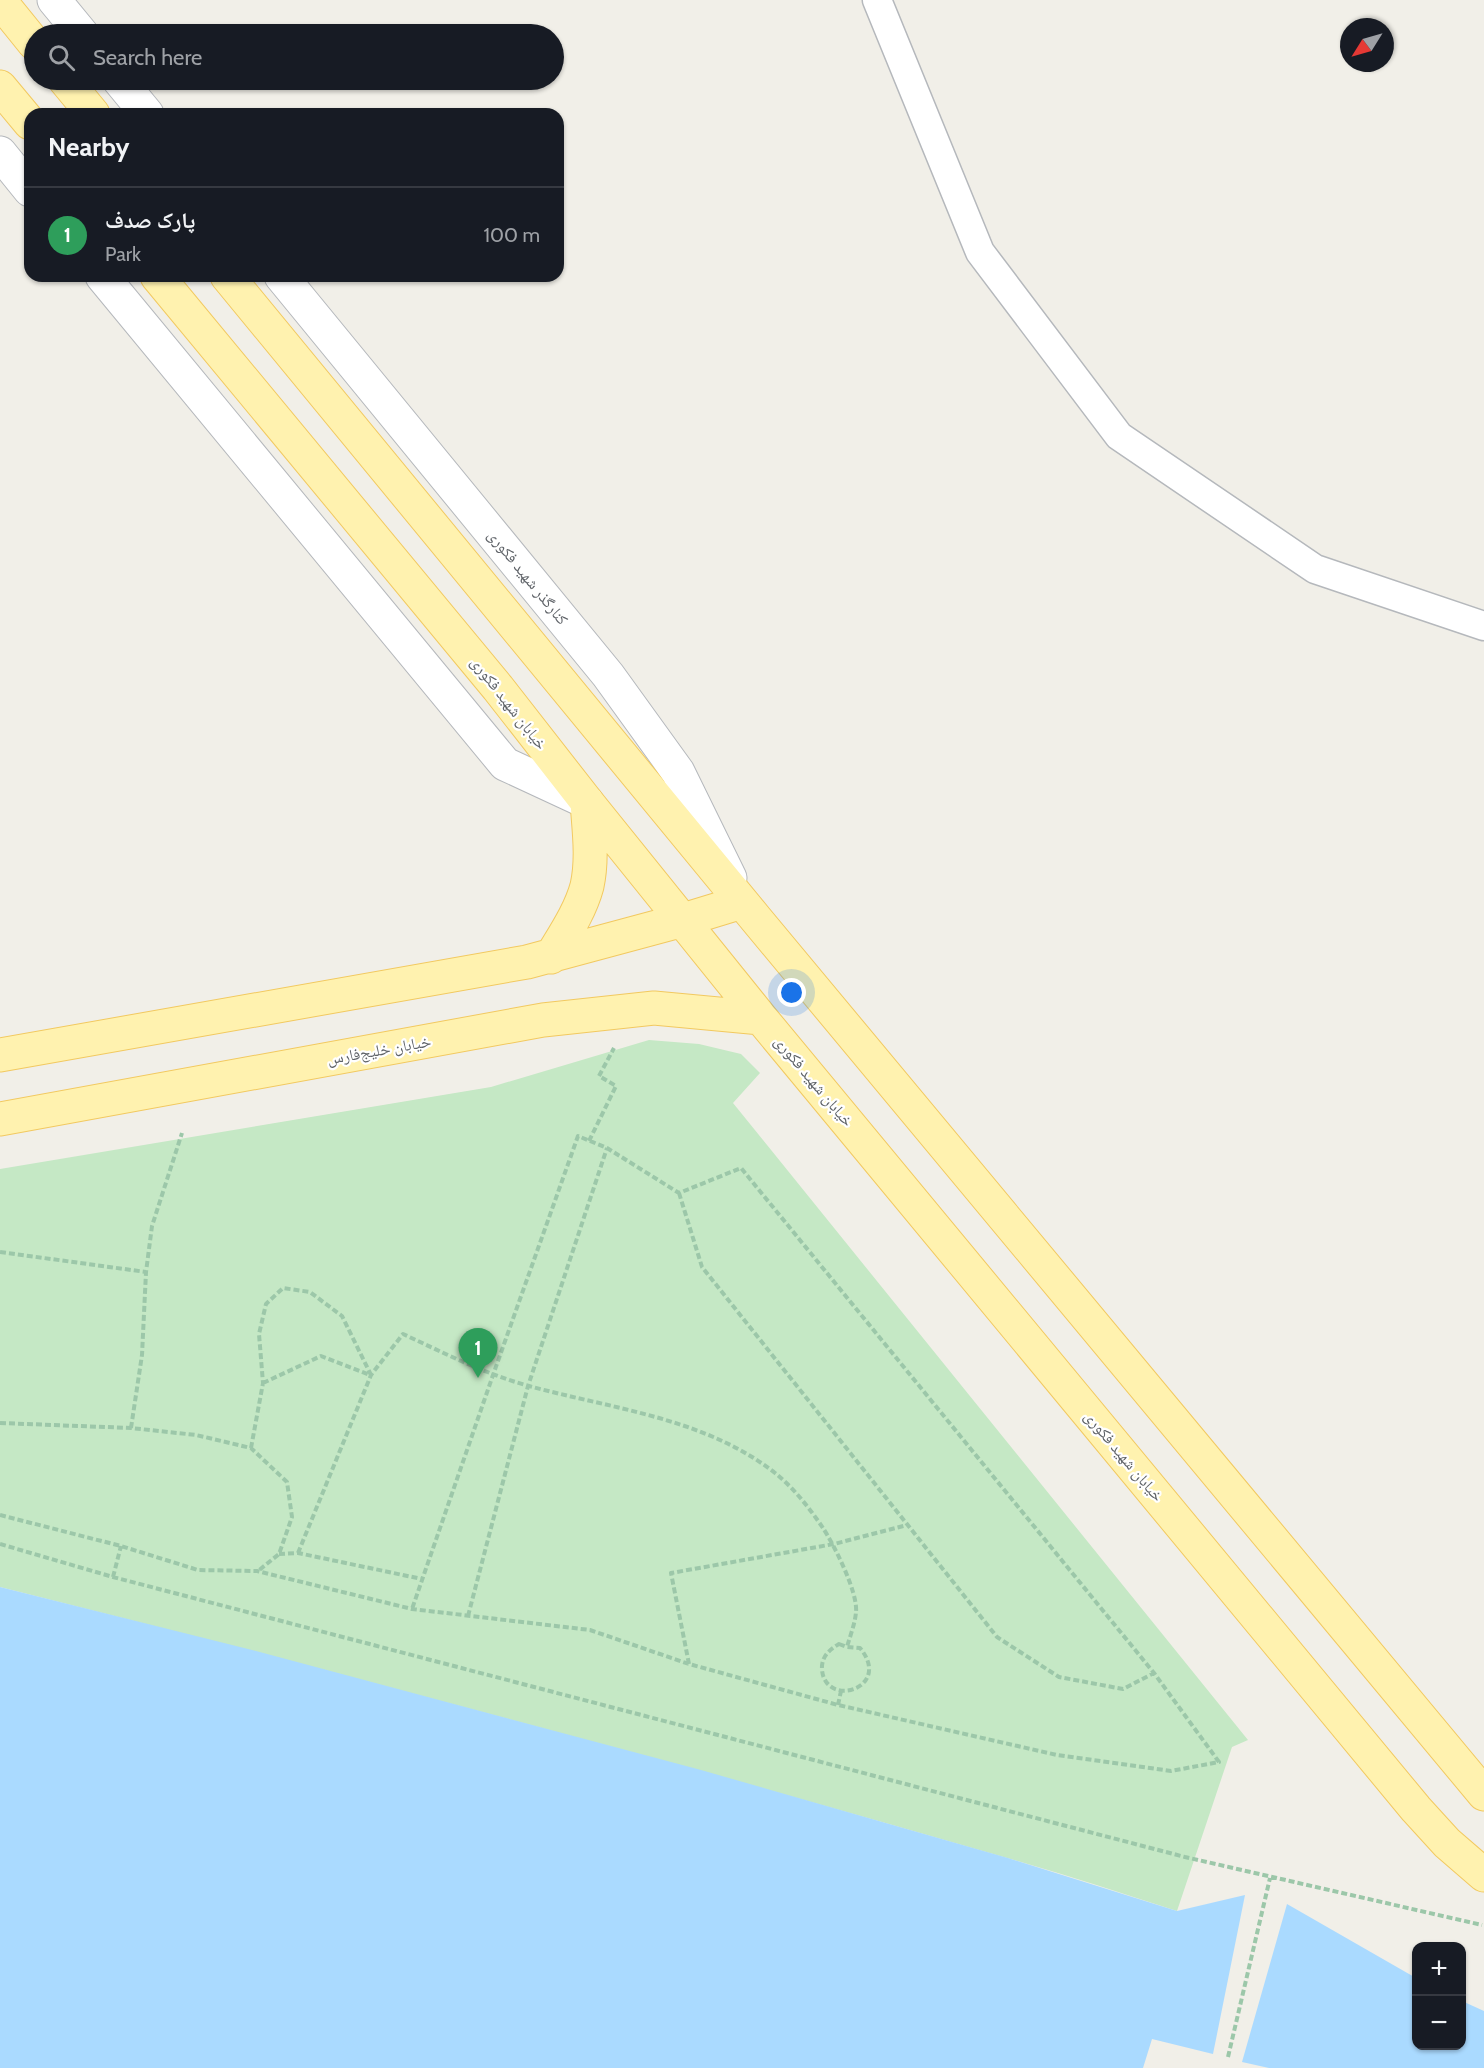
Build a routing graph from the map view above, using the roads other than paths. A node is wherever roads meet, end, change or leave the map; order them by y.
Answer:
1 (54, 0) edge
2 (877, 0) edge
3 (0, 1) edge
4 (74, 24) edge
5 (24, 31) edge
6 (0, 87) edge
7 (73, 90) edge
8 (127, 90) edge
9 (88, 108) edge
10 (142, 108) edge
11 (24, 116) edge
12 (0, 153) edge
13 (24, 183) edge
14 (107, 282) edge
15 (162, 282) edge
16 (232, 282) edge
17 (286, 282) edge
18 (1484, 626) edge
19 (587, 802) junction
20 (742, 902) junction
21 (683, 920) junction
22 (551, 957) junction
23 (761, 1018) junction
24 (0, 1055) edge
25 (0, 1119) edge
26 (1484, 1794) edge
27 (1484, 1875) edge

1 - 4 street
2 - 18 street
3 - 5 main road
6 - 11 main road
7 - 9 main road
8 - 10 street
12 - 13 street
14 - 19 street
15 - 19 main road, خیابان شهید فکوری
16 - 20 main road
17 - 20 street, کنارگذر شهید فکوری
19 - 21 main road, خیابان شهید فکوری
19 - 22 main road
20 - 21 main road
20 - 26 main road
21 - 22 main road
21 - 23 main road, خیابان شهید فکوری
22 - 24 main road
23 - 25 main road, خیابان خلیج‌فارس
23 - 27 main road, خیابان شهید فکوری

